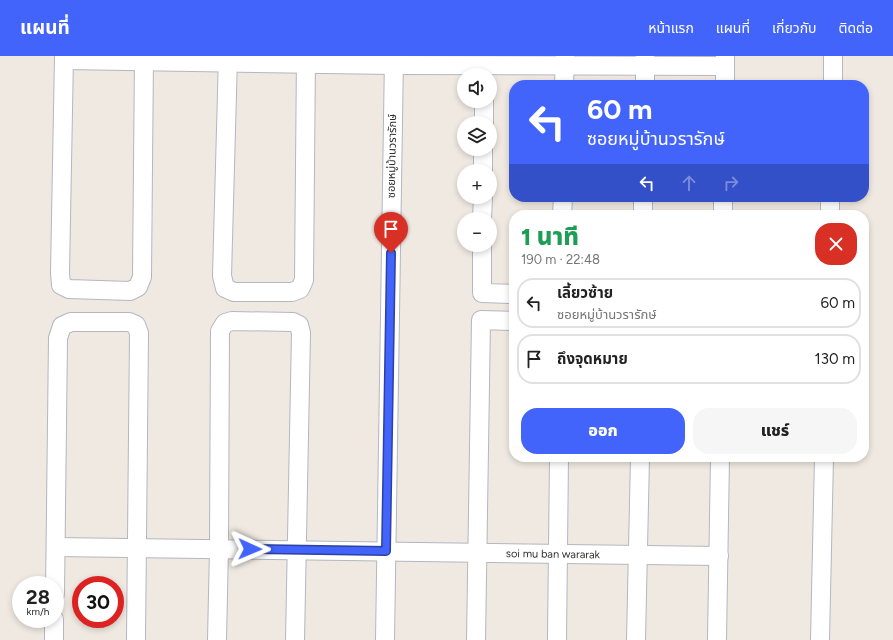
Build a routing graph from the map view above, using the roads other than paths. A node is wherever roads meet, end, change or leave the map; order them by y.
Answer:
1 (833, 56) edge
2 (64, 58) edge
3 (144, 59) edge
4 (228, 59) edge
5 (306, 60) edge
6 (394, 60) edge
7 (564, 61) edge
8 (645, 61) edge
9 (725, 61) edge
10 (484, 65) edge
11 (564, 80) edge
12 (645, 80) edge
13 (724, 80) edge
14 (832, 80) edge
15 (482, 252) edge
16 (509, 294) edge
17 (509, 321) edge
18 (559, 462) edge
19 (640, 462) edge
20 (720, 462) edge
21 (824, 462) edge
22 (56, 547) junction
23 (137, 548) junction
24 (219, 549) junction
25 (297, 550) junction
26 (386, 551) junction
27 (478, 552) junction
28 (558, 553) junction
29 (639, 554) junction
30 (719, 556) junction
31 (55, 576) edge
32 (54, 628) edge
33 (54, 640) edge
34 (136, 640) edge
35 (216, 640) edge
36 (295, 640) edge
37 (385, 640) edge
38 (476, 640) edge
39 (557, 640) edge
40 (636, 640) edge
41 (717, 640) edge
42 (820, 640) edge

1 - 14 street
2 - 3 street
2 - 3 street
3 - 4 street
4 - 5 street
4 - 5 street
5 - 6 street
6 - 10 street
6 - 26 street, ซอยหมู่บ้านวรารักษ์
7 - 8 street
7 - 10 street
7 - 11 street
8 - 9 street
8 - 12 street
9 - 13 street
15 - 16 street
17 - 27 street
18 - 28 street
19 - 29 street
20 - 30 street
21 - 42 street
22 - 23 street, soi mu ban wararak
22 - 23 street
22 - 31 street
23 - 24 street, soi mu ban wararak
23 - 34 street
24 - 25 street, soi mu ban wararak
24 - 25 street
24 - 35 street
25 - 26 street, soi mu ban wararak
25 - 36 street
26 - 27 street, soi mu ban wararak
26 - 37 street, ซอยหมู่บ้านวรารักษ์
27 - 28 street, soi mu ban wararak
27 - 38 street
28 - 29 street, soi mu ban wararak
28 - 39 street
29 - 30 street, soi mu ban wararak
29 - 40 street
30 - 41 street
32 - 33 street

